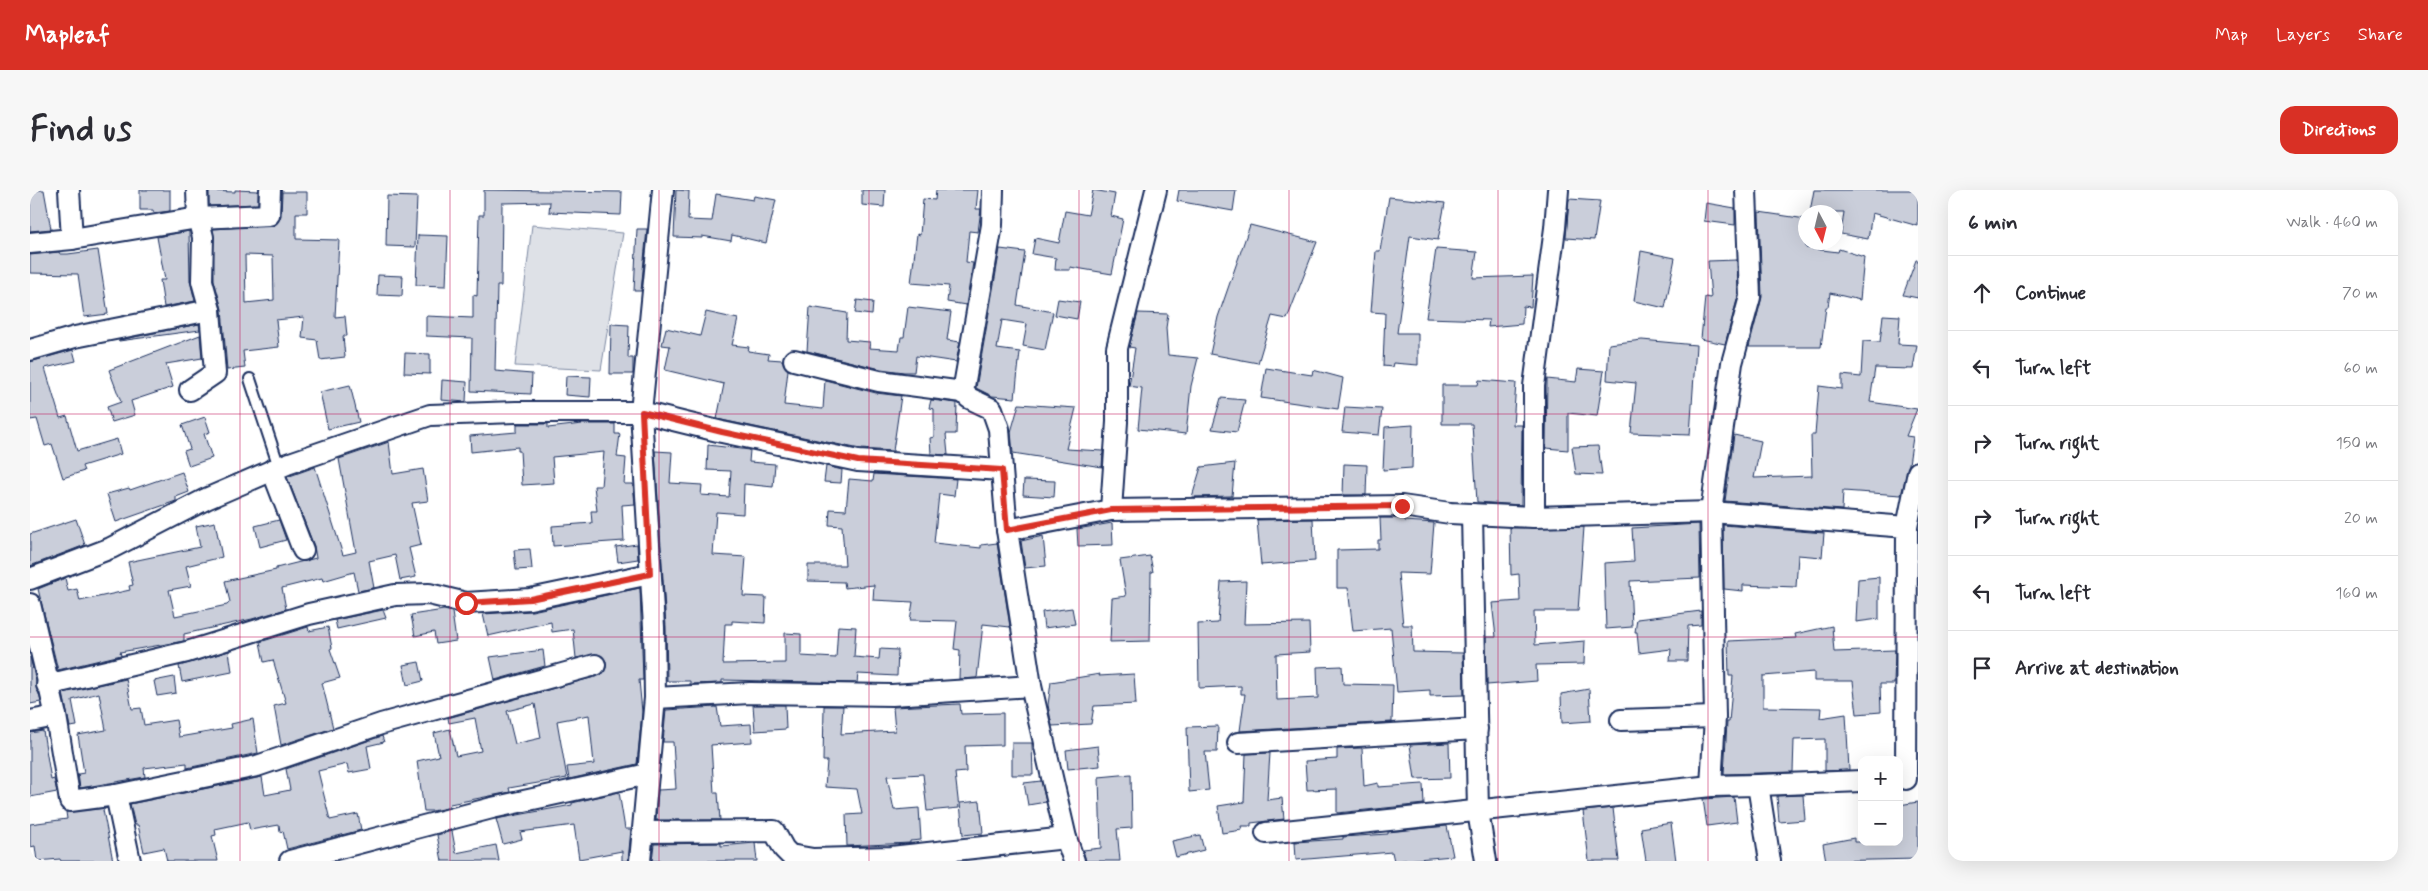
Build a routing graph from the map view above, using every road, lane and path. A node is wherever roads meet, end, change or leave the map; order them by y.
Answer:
1 (69, 190) edge
2 (197, 190) edge
3 (270, 190) edge
4 (663, 190) edge
5 (993, 190) edge
6 (1156, 190) edge
7 (1558, 190) edge
8 (1746, 190) edge
9 (198, 218) junction
10 (72, 239) junction
11 (30, 243) edge
12 (210, 310) junction
13 (30, 350) edge
14 (794, 360) dead end
15 (250, 378) dead end
16 (190, 390) dead end
17 (963, 392) junction
18 (642, 412) junction
19 (275, 469) junction
20 (1002, 470) junction
21 (1918, 472) edge
22 (1111, 510) junction
23 (1711, 512) junction
24 (1472, 514) junction
25 (1534, 517) junction
26 (1906, 527) junction
27 (1007, 530) junction
28 (303, 550) dead end
29 (650, 574) junction
30 (30, 579) edge
31 (30, 604) edge
32 (595, 665) dead end
33 (47, 685) junction
34 (1031, 686) junction
35 (655, 698) junction
36 (56, 716) junction
37 (1715, 717) junction
38 (1621, 720) dead end
39 (30, 721) edge
40 (1477, 729) junction
41 (1238, 743) dead end
42 (648, 774) junction
43 (1908, 779) edge
44 (1858, 781) edge
45 (1758, 785) junction
46 (1710, 786) junction
47 (116, 795) junction
48 (1478, 811) junction
49 (643, 832) junction
50 (1266, 833) dead end
51 (1066, 838) junction
52 (130, 861) edge
53 (290, 861) edge
54 (640, 861) edge
55 (1074, 861) edge
56 (1486, 861) edge
57 (1770, 861) edge

1 - 10 street
2 - 9 street
3 - 9 street
4 - 18 street
5 - 17 street
6 - 22 street
7 - 25 street
8 - 23 street
9 - 10 street
9 - 12 street
10 - 11 street
12 - 13 street
12 - 16 street
14 - 17 street
15 - 19 lane
17 - 20 street
18 - 19 street
18 - 20 street
18 - 29 street
19 - 28 street
19 - 30 street
20 - 27 street
21 - 26 street
22 - 24 street
22 - 27 street
23 - 25 street
23 - 26 street
23 - 37 street
24 - 25 street
24 - 40 street
26 - 43 street
27 - 34 street
29 - 33 street
29 - 35 street
31 - 33 street
32 - 47 street
33 - 36 street
34 - 35 street
34 - 51 street
35 - 42 street
36 - 39 street
36 - 47 street
37 - 38 street
37 - 46 street
40 - 41 street
40 - 48 street
42 - 49 street
42 - 53 street
44 - 45 street
45 - 46 street
45 - 57 street
46 - 48 street
47 - 52 street
48 - 50 street
48 - 56 street
49 - 51 street
49 - 54 street
51 - 55 street

